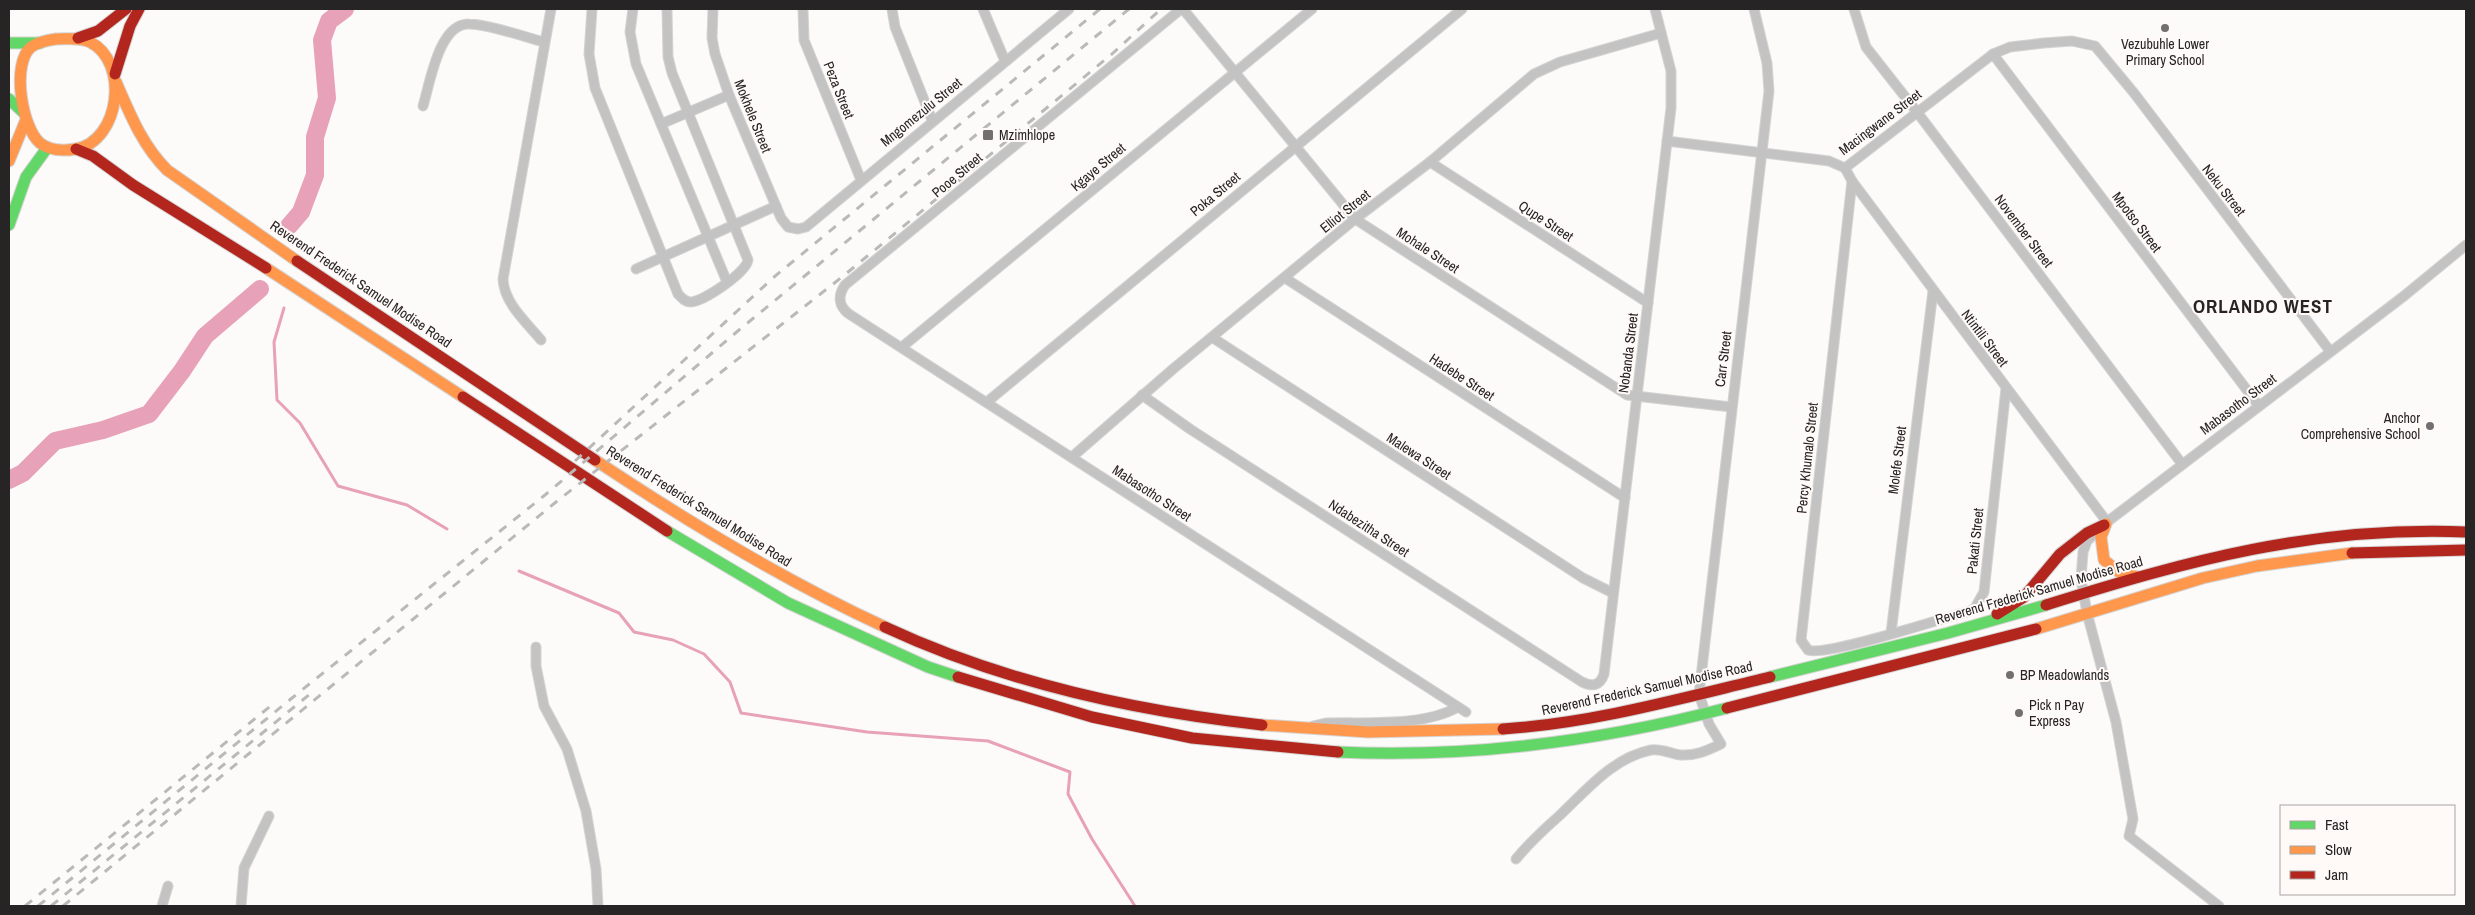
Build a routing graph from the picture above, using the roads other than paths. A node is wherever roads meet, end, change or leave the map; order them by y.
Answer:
1 (126, 9) edge
2 (139, 9) edge
3 (551, 9) edge
4 (592, 9) edge
5 (633, 9) edge
6 (667, 9) edge
7 (713, 9) edge
8 (803, 9) edge
9 (892, 9) edge
10 (983, 9) edge
11 (1069, 9) edge
12 (1182, 9) edge
13 (1312, 9) edge
14 (1462, 9) edge
15 (1655, 9) edge
16 (1754, 9) edge
17 (1854, 9) edge
18 (1662, 33) junction
19 (71, 39) junction
20 (544, 42) junction
21 (9, 43) edge
22 (40, 43) junction
23 (2095, 46) joint
24 (1993, 54) junction
25 (1005, 61) junction
26 (1235, 72) junction
27 (116, 78) junction
28 (730, 95) junction
29 (9, 99) edge
30 (423, 106) dead end
31 (688, 112) junction
32 (1917, 112) junction
33 (24, 117) junction
34 (932, 120) junction
35 (661, 124) junction
36 (1667, 141) junction
37 (47, 148) junction
38 (1295, 148) junction
39 (76, 149) junction
40 (1761, 152) junction
41 (9, 161) edge
42 (1430, 162) junction
43 (1845, 168) junction
44 (861, 180) junction
45 (1852, 181) junction
46 (776, 206) junction
47 (1356, 219) junction
48 (9, 225) edge
49 (735, 225) junction
50 (788, 227) joint
51 (708, 237) junction
52 (2466, 245) edge
53 (664, 257) junction
54 (636, 269) dead end
55 (1285, 278) junction
56 (727, 282) junction
57 (843, 287) joint
58 (1933, 291) junction
59 (1648, 303) junction
60 (1213, 338) junction
61 (541, 340) dead end
62 (902, 347) junction
63 (2330, 352) junction
64 (2006, 388) junction
65 (1142, 395) junction
66 (1636, 397) junction
67 (987, 402) junction
68 (2259, 406) junction
69 (1731, 407) junction
70 (1072, 457) junction
71 (2182, 464) junction
72 (1624, 498) junction
73 (2105, 524) junction
74 (2466, 532) edge
75 (2466, 550) edge
76 (2139, 577) junction
77 (1613, 593) junction
78 (2083, 594) junction
79 (2087, 613) junction
80 (1979, 624) junction
81 (1890, 633) junction
82 (536, 647) dead end
83 (1582, 682) joint
84 (1699, 694) junction
85 (1458, 707) junction
86 (1466, 712) dead end
87 (1705, 714) junction
88 (1300, 730) junction
89 (269, 816) dead end
90 (1516, 860) dead end
91 (168, 886) dead end
92 (162, 906) edge
93 (241, 906) edge
94 (598, 906) edge
95 (2219, 906) edge

1 - 19 main road
2 - 27 main road
3 - 20 street
4 - 53 street
5 - 35 street
6 - 31 street
7 - 28 street, Mokhele Street
8 - 44 street, Peza Street
9 - 34 street
10 - 25 street
11 - 25 street, Mngomezulu Street
12 - 26 street, Mohale Street
12 - 57 street, Pooe Street
13 - 26 street, Kgaye Street
14 - 38 street, Poka Street
15 - 18 street, Nobanda Street
16 - 40 street, Carr Street
17 - 32 street, November Street
18 - 36 street, Nobanda Street
18 - 42 street, Elliot Street
19 - 22 main road
19 - 27 main road
20 - 30 street
20 - 61 street
21 - 22 main road
22 - 33 main road
23 - 24 street, Macingwane Street
23 - 63 street, Neku Street
24 - 32 street, Macingwane Street
24 - 68 street, Mpotso Street
25 - 34 street, Mngomezulu Street
26 - 38 street, Mohale Street
26 - 62 street, Kgaye Street
27 - 39 main road
27 - 88 main road, Reverend Frederick Samuel Modise Road
28 - 31 street
28 - 46 street, Mokhele Street
29 - 33 main road
31 - 35 street
31 - 49 street
32 - 43 street, Macingwane Street
32 - 71 street, November Street
33 - 37 main road
33 - 41 main road
34 - 44 street, Mngomezulu Street
35 - 51 street
36 - 40 street, Macingwane Street
36 - 59 street, Nobanda Street
37 - 39 main road
37 - 48 main road
38 - 47 street, Mohale Street
38 - 67 street, Poka Street
39 - 87 main road
40 - 43 street, Macingwane Street
40 - 69 street, Carr Street
42 - 47 street, Elliot Street
42 - 59 street, Qupe Street
43 - 45 street, Ntintili Street
44 - 50 street, Mngomezulu Street
45 - 58 street, Ntintili Street
45 - 81 street, Percy Khumalo Street
46 - 49 street
46 - 50 street, Mokhele Street
47 - 55 street, Elliot Street
47 - 66 street, Mohale Street
49 - 51 street
49 - 56 street
51 - 53 street
51 - 56 street
52 - 63 street, Mabasotho Street
53 - 54 street
53 - 56 street
55 - 60 street, Elliot Street
55 - 72 street, Hadebe Street
57 - 62 street, Mabasotho Street
58 - 64 street, Ntintili Street
58 - 81 street, Molefe Street
59 - 66 street, Nobanda Street
60 - 65 street, Elliot Street
60 - 77 street, Malewa Street
62 - 67 street, Mabasotho Street
63 - 68 street, Mabasotho Street
64 - 73 street, Ntintili Street
64 - 81 street, Pakati Street
65 - 70 street, Elliot Street
65 - 83 street, Ndabezitha Street
66 - 69 street, Mohale Street
66 - 72 street, Nobanda Street
67 - 70 street, Mabasotho Street
68 - 71 street, Mabasotho Street
69 - 84 street, Carr Street
70 - 85 street, Mabasotho Street
71 - 73 street, Mabasotho Street
72 - 77 street, Nobanda Street
73 - 76 main road
73 - 78 street, Mabasotho Street
73 - 80 main road
74 - 76 main road, Reverend Frederick Samuel Modise Road
75 - 79 main road
76 - 78 main road, Reverend Frederick Samuel Modise Road
77 - 83 street, Nobanda Street
78 - 79 street, Mabasotho Street
78 - 80 main road, Reverend Frederick Samuel Modise Road
79 - 87 main road
79 - 95 street, Mabasotho Street
80 - 84 main road, Reverend Frederick Samuel Modise Road
82 - 94 street
84 - 87 street, Carr Street
84 - 88 main road, Reverend Frederick Samuel Modise Road
85 - 86 street, Mabasotho Street
85 - 88 street
87 - 90 street, Carr Street
89 - 93 street
91 - 92 street

